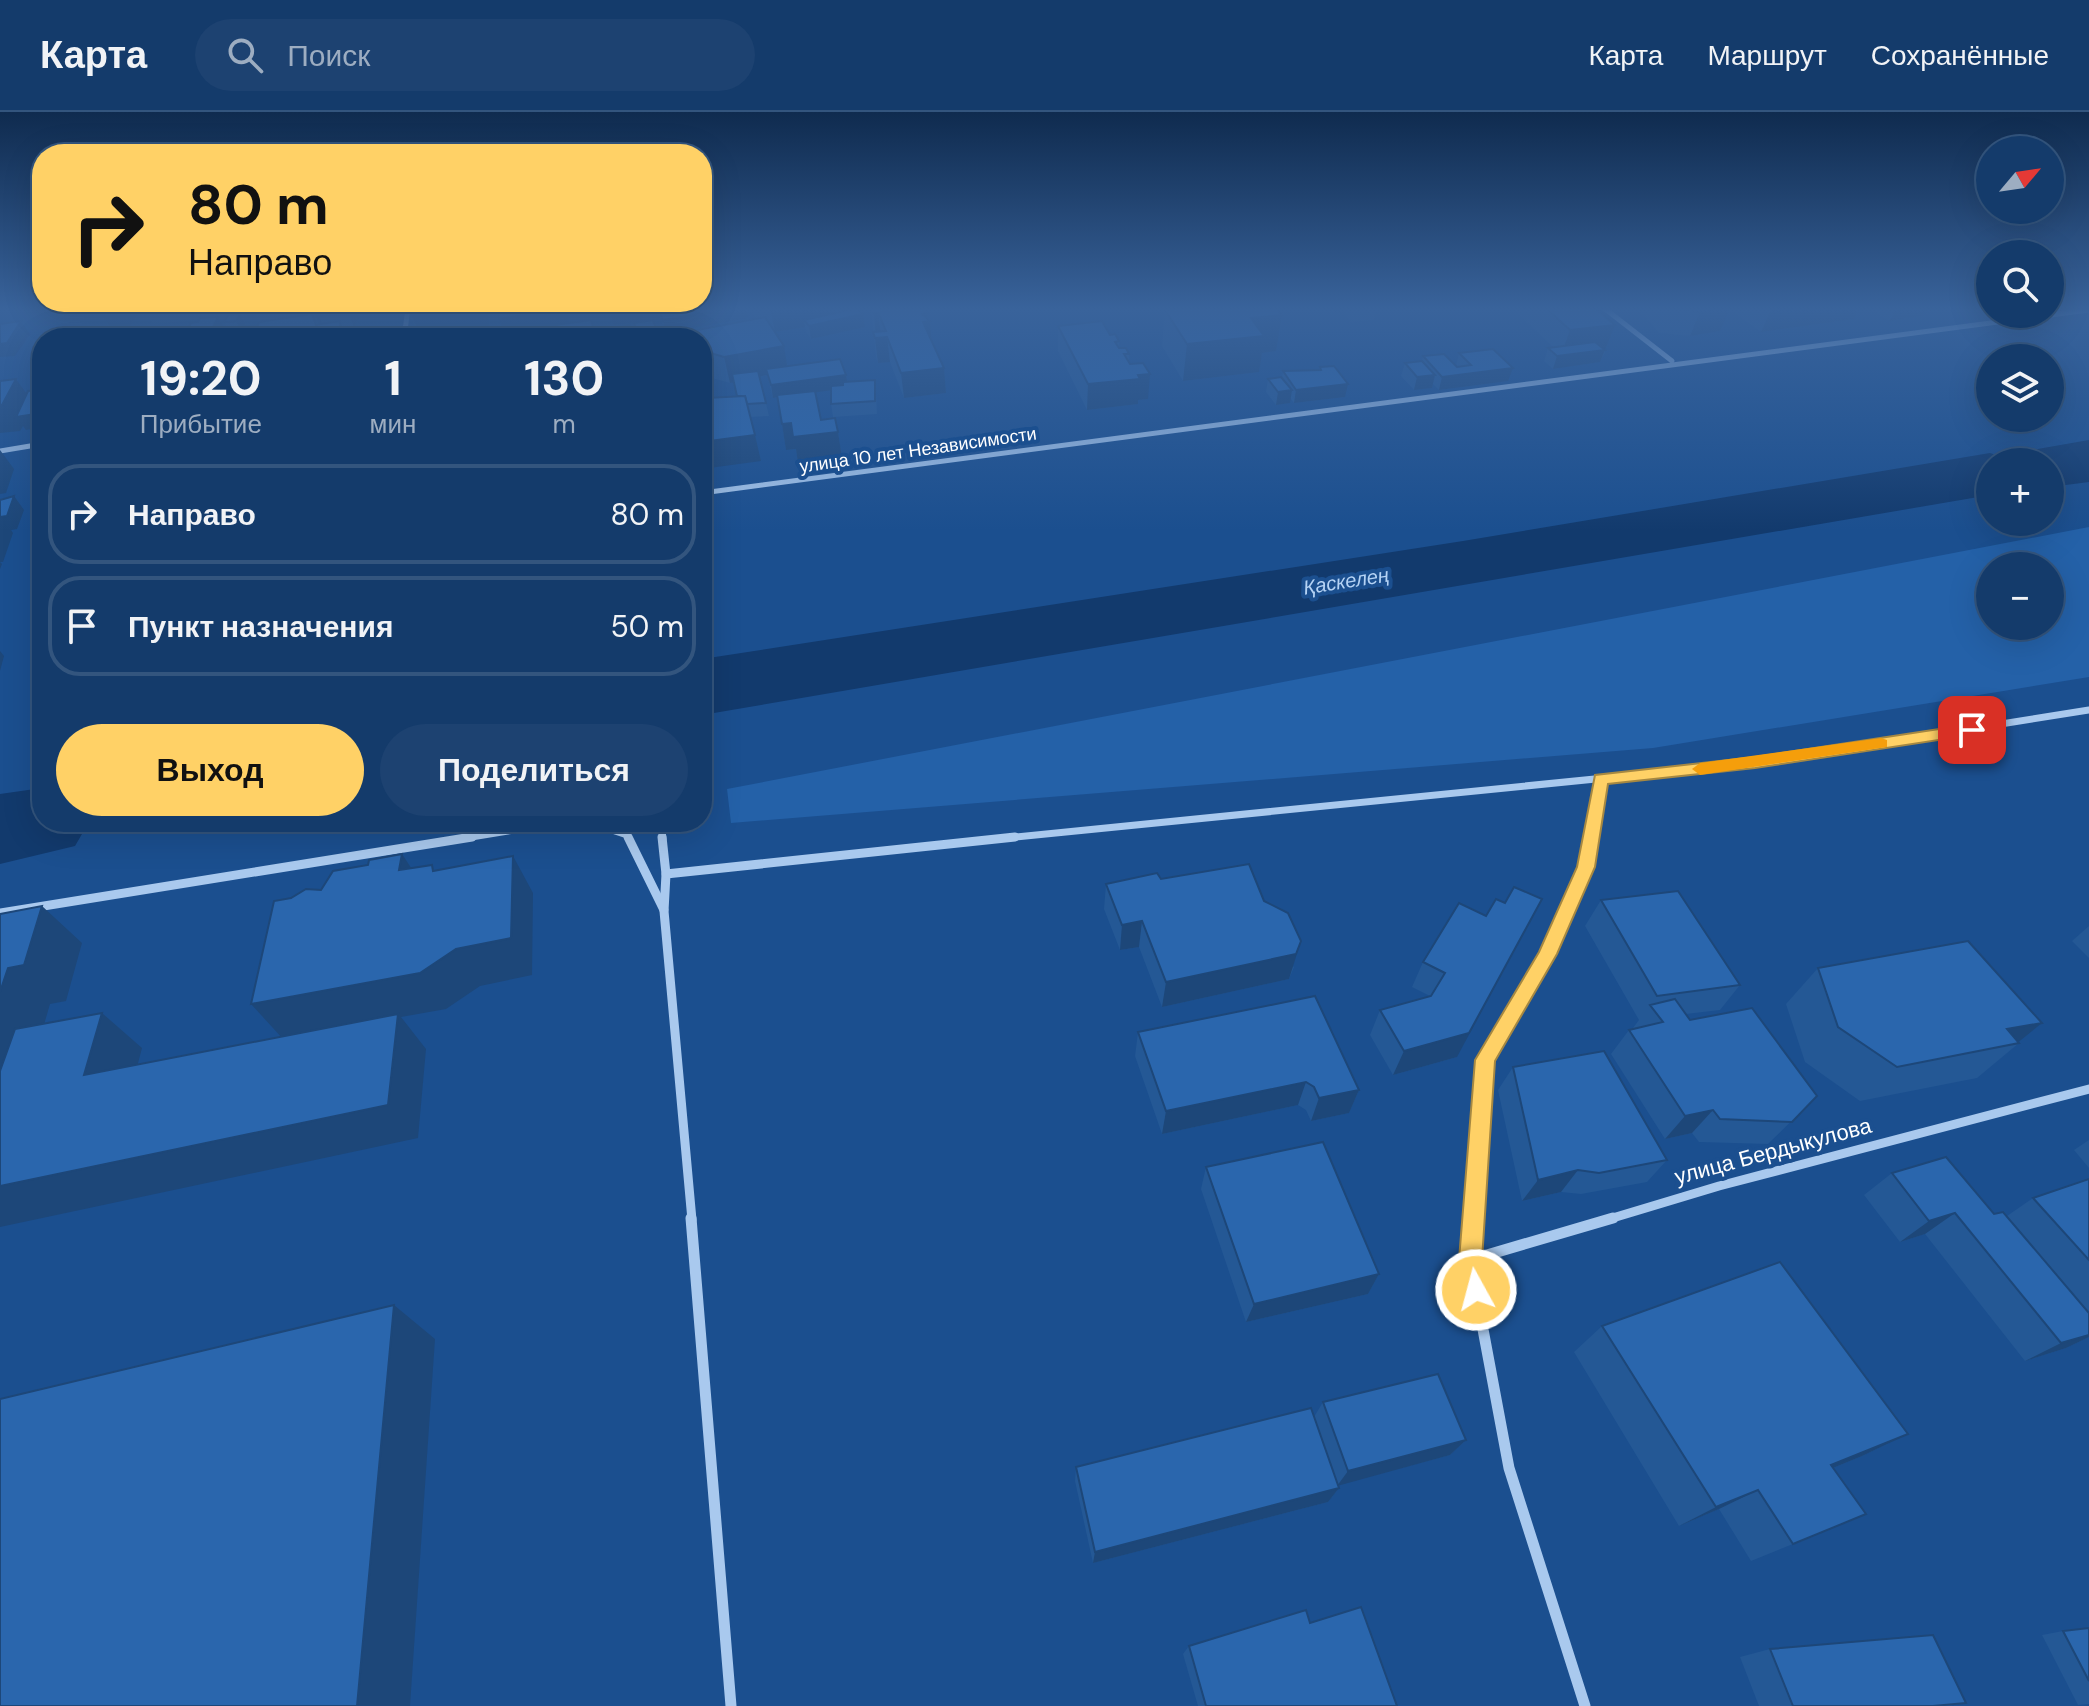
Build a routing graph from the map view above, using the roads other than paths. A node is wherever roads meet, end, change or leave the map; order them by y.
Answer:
1 (1522, 382) edge
2 (32, 446) edge
3 (0, 451) edge
4 (712, 492) edge
5 (2089, 710) edge
6 (1601, 779) junction
7 (501, 832) edge
8 (618, 832) edge
9 (662, 832) edge
10 (666, 874) junction
11 (664, 911) junction
12 (0, 913) edge
13 (2089, 1089) edge
14 (1470, 1260) junction
15 (731, 1706) edge
16 (1585, 1706) edge

1 - 4 street, улица 10 лет Независимости
2 - 3 street
5 - 6 street
6 - 10 street
6 - 14 street
7 - 12 street
8 - 11 street
9 - 10 street
10 - 11 street
11 - 15 street
13 - 14 street, улица Бердыкулова
14 - 16 street

